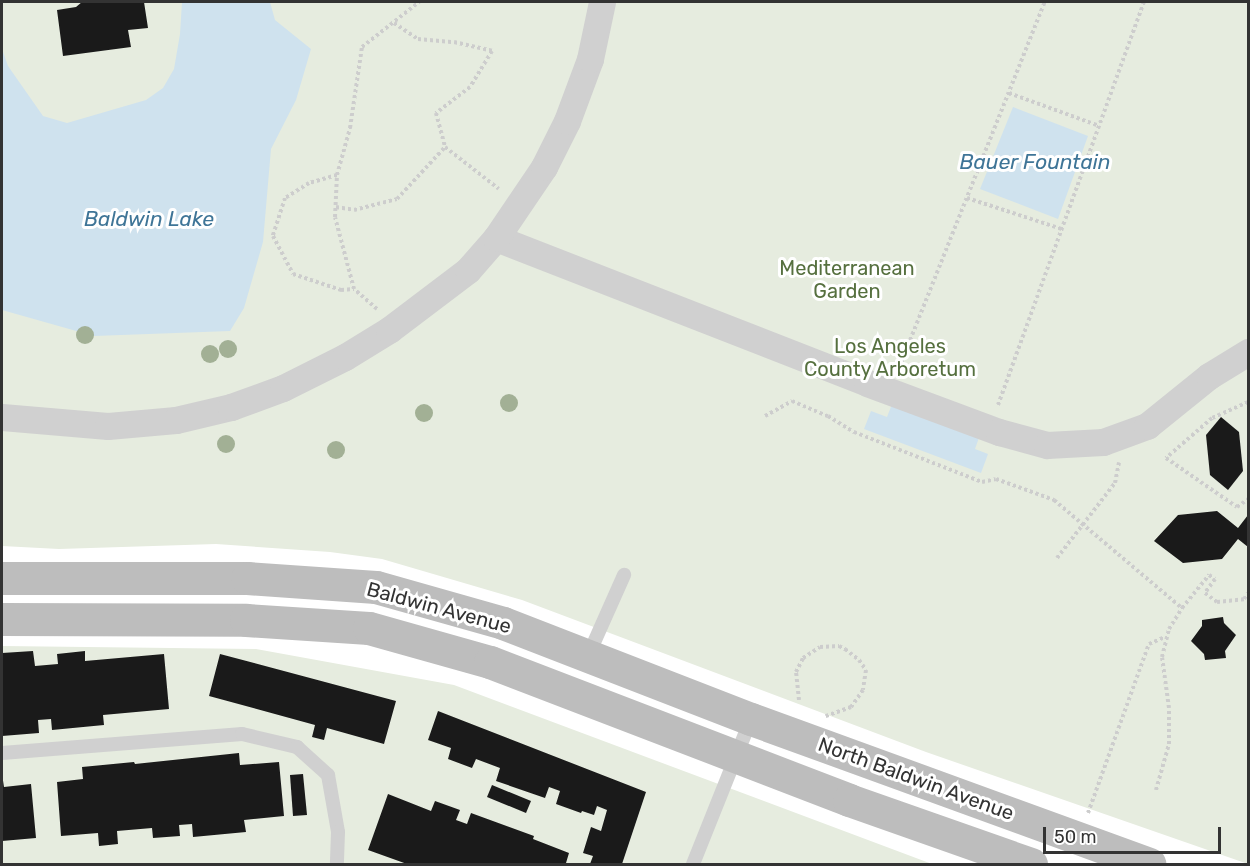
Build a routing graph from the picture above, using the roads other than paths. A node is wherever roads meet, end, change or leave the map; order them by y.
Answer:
1 (602, 2) edge
2 (496, 238) junction
3 (1248, 352) edge
4 (2, 417) edge
5 (624, 575) dead end
6 (2, 578) edge
7 (2, 620) edge
8 (588, 656) junction
9 (751, 719) junction
10 (2, 753) edge
11 (736, 757) junction
12 (337, 864) edge
13 (693, 864) edge
14 (1031, 864) edge
15 (1149, 864) edge

1 - 2 street
2 - 3 street
2 - 4 street
5 - 8 lane
6 - 8 main road, Baldwin Avenue
7 - 11 main road, Baldwin Avenue
8 - 9 main road, Baldwin Avenue
9 - 11 lane
9 - 15 main road, North Baldwin Avenue
10 - 12 lane
11 - 13 lane
11 - 14 main road, North Baldwin Avenue

